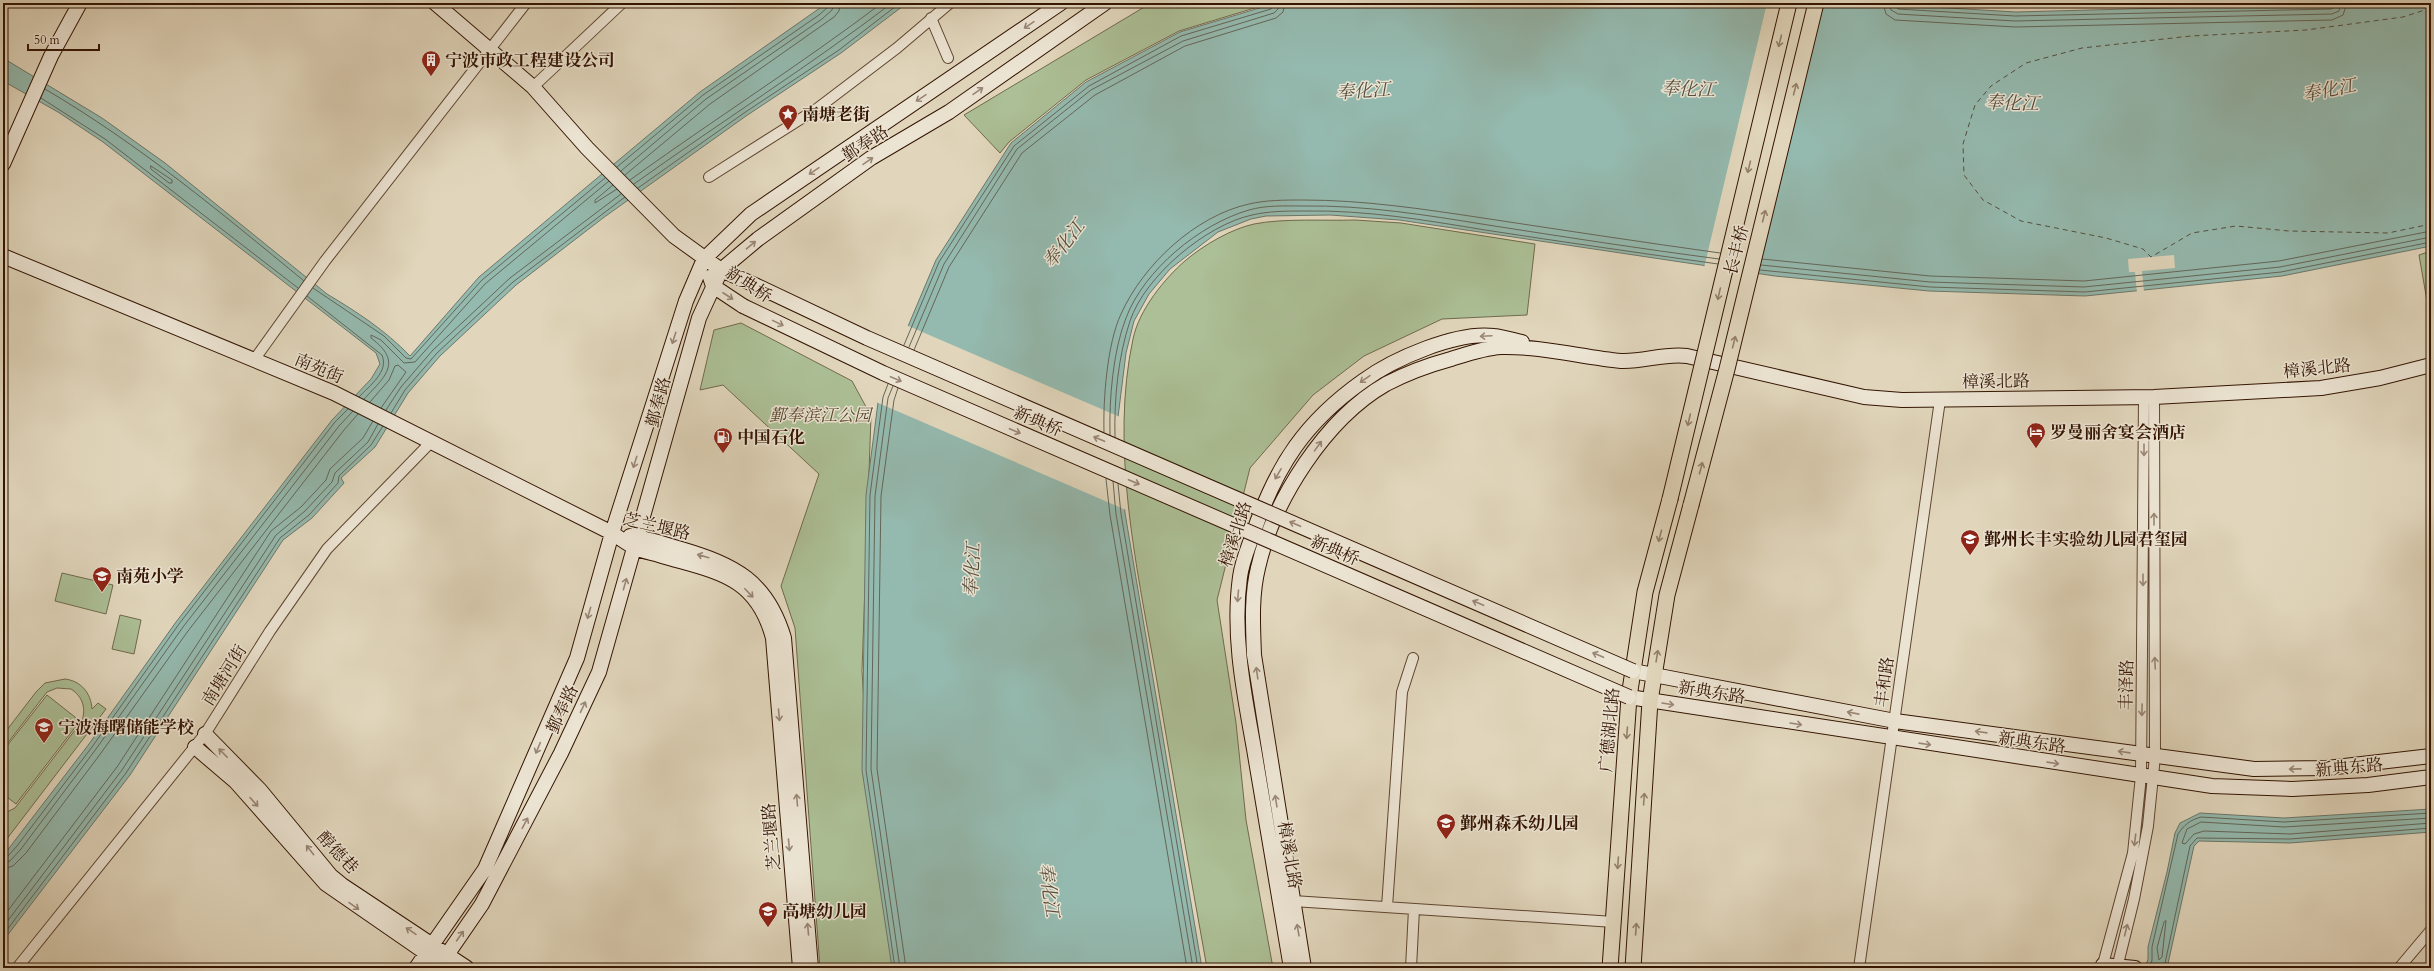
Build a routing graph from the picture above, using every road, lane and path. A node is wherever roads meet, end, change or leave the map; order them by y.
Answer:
1 (80, 3) edge
2 (435, 3) edge
3 (526, 3) edge
4 (622, 3) edge
5 (950, 3) edge
6 (1061, 3) edge
7 (1105, 3) edge
8 (1789, 3) edge
9 (1816, 3) edge
10 (931, 18) junction
11 (490, 51) junction
12 (948, 58) dead end
13 (533, 87) junction
14 (3, 164) edge
15 (709, 177) dead end
16 (3, 256) edge
17 (704, 259) junction
18 (721, 270) junction
19 (713, 286) junction
20 (1564, 354) junction
21 (254, 360) junction
22 (2431, 365) edge
23 (2149, 397) junction
24 (1940, 400) junction
25 (432, 441) junction
26 (1670, 499) joint
27 (612, 533) junction
28 (638, 542) junction
29 (1413, 658) dead end
30 (1633, 671) junction
31 (1654, 676) junction
32 (1630, 698) junction
33 (1650, 701) junction
34 (1895, 721) junction
35 (205, 734) junction
36 (1892, 739) junction
37 (195, 747) junction
38 (2141, 754) junction
39 (2155, 756) junction
40 (2431, 756) edge
41 (2147, 777) junction
42 (2431, 777) edge
43 (1293, 901) junction
44 (1386, 907) junction
45 (1414, 909) junction
46 (1614, 922) junction
47 (2431, 930) edge
48 (428, 949) junction
49 (444, 964) edge
50 (2110, 967) edge
51 (17, 968) edge
52 (416, 968) edge
53 (466, 968) edge
54 (800, 968) edge
55 (811, 968) edge
56 (1291, 968) edge
57 (1304, 968) edge
58 (1411, 968) edge
59 (1610, 968) edge
60 (1633, 968) edge
61 (1859, 968) edge
62 (2136, 968) edge
63 (2399, 968) edge

1 - 14 main road
2 - 11 main road
3 - 11 street
4 - 13 street
5 - 10 street
6 -> 17 main road, 鄞奉路
18 -> 7 main road, 鄞奉路
8 -> 26 main road, 长丰桥, bridge
31 -> 9 main road, 长丰桥, bridge
10 - 12 street
10 - 15 street
11 - 13 main road
11 - 21 street
13 - 17 main road
16 - 21 main road, 南苑街
17 - 18 main road, 新典桥
17 - 19 main road, 新典桥
17 -> 27 main road, 鄞奉路
18 - 19 main road, 鄞奉路
30 -> 18 main road, 新典桥, bridge
19 - 28 main road, 鄞奉路
19 -> 32 main road, 新典桥, bridge
20 - 24 main road, 樟溪北路
43 -> 20 main road, 樟溪北路
20 -> 56 main road, 樟溪北路
21 - 25 main road, 南苑街
22 - 23 main road, 樟溪北路
23 - 24 main road, 樟溪北路
23 -> 38 street, 丰泽路
39 -> 23 street, 丰泽路
24 - 34 street, 丰和路
25 - 27 main road, 南苑街
25 - 35 street, 南塘河街
26 -> 30 main road, 广德湖北路
27 - 28 main road, 芝兰堰路
27 -> 48 main road, 鄞奉路
49 -> 28 main road, 鄞奉路
28 -> 54 main road, 芝兰堰路
55 -> 28 main road, 芝兰堰路
29 - 44 street
30 - 31 main road, 新典东路
30 - 32 main road, 广德湖北路
31 - 33 main road
34 -> 31 main road, 新典东路
32 - 33 main road, 新典东路
32 -> 46 main road, 广德湖北路
33 -> 36 main road, 新典东路
60 -> 33 main road
34 - 36 street, 丰和路
38 -> 34 main road, 新典东路
35 - 37 street, 南塘河街
48 -> 35 main road, 醇德巷
36 -> 41 main road, 新典东路
36 - 61 street, 丰和路
37 -> 48 main road, 醇德巷
37 - 51 street, 南塘河街
38 - 39 main road, 新典东路
38 - 41 street, 丰泽路
40 -> 39 main road, 新典东路
39 - 41 street, 丰泽路
41 - 42 main road, 新典东路
41 -> 50 street, 丰泽路
50 -> 41 street, 丰泽路
43 - 44 street
57 -> 43 main road, 樟溪北路
44 - 45 street
45 - 46 street
45 - 58 street
46 - 59 main road, 广德湖北路
47 - 63 street
48 - 49 main road, 醇德巷
48 - 52 main road, 鄞奉路
49 - 53 main road, 醇德巷
50 - 62 main road

